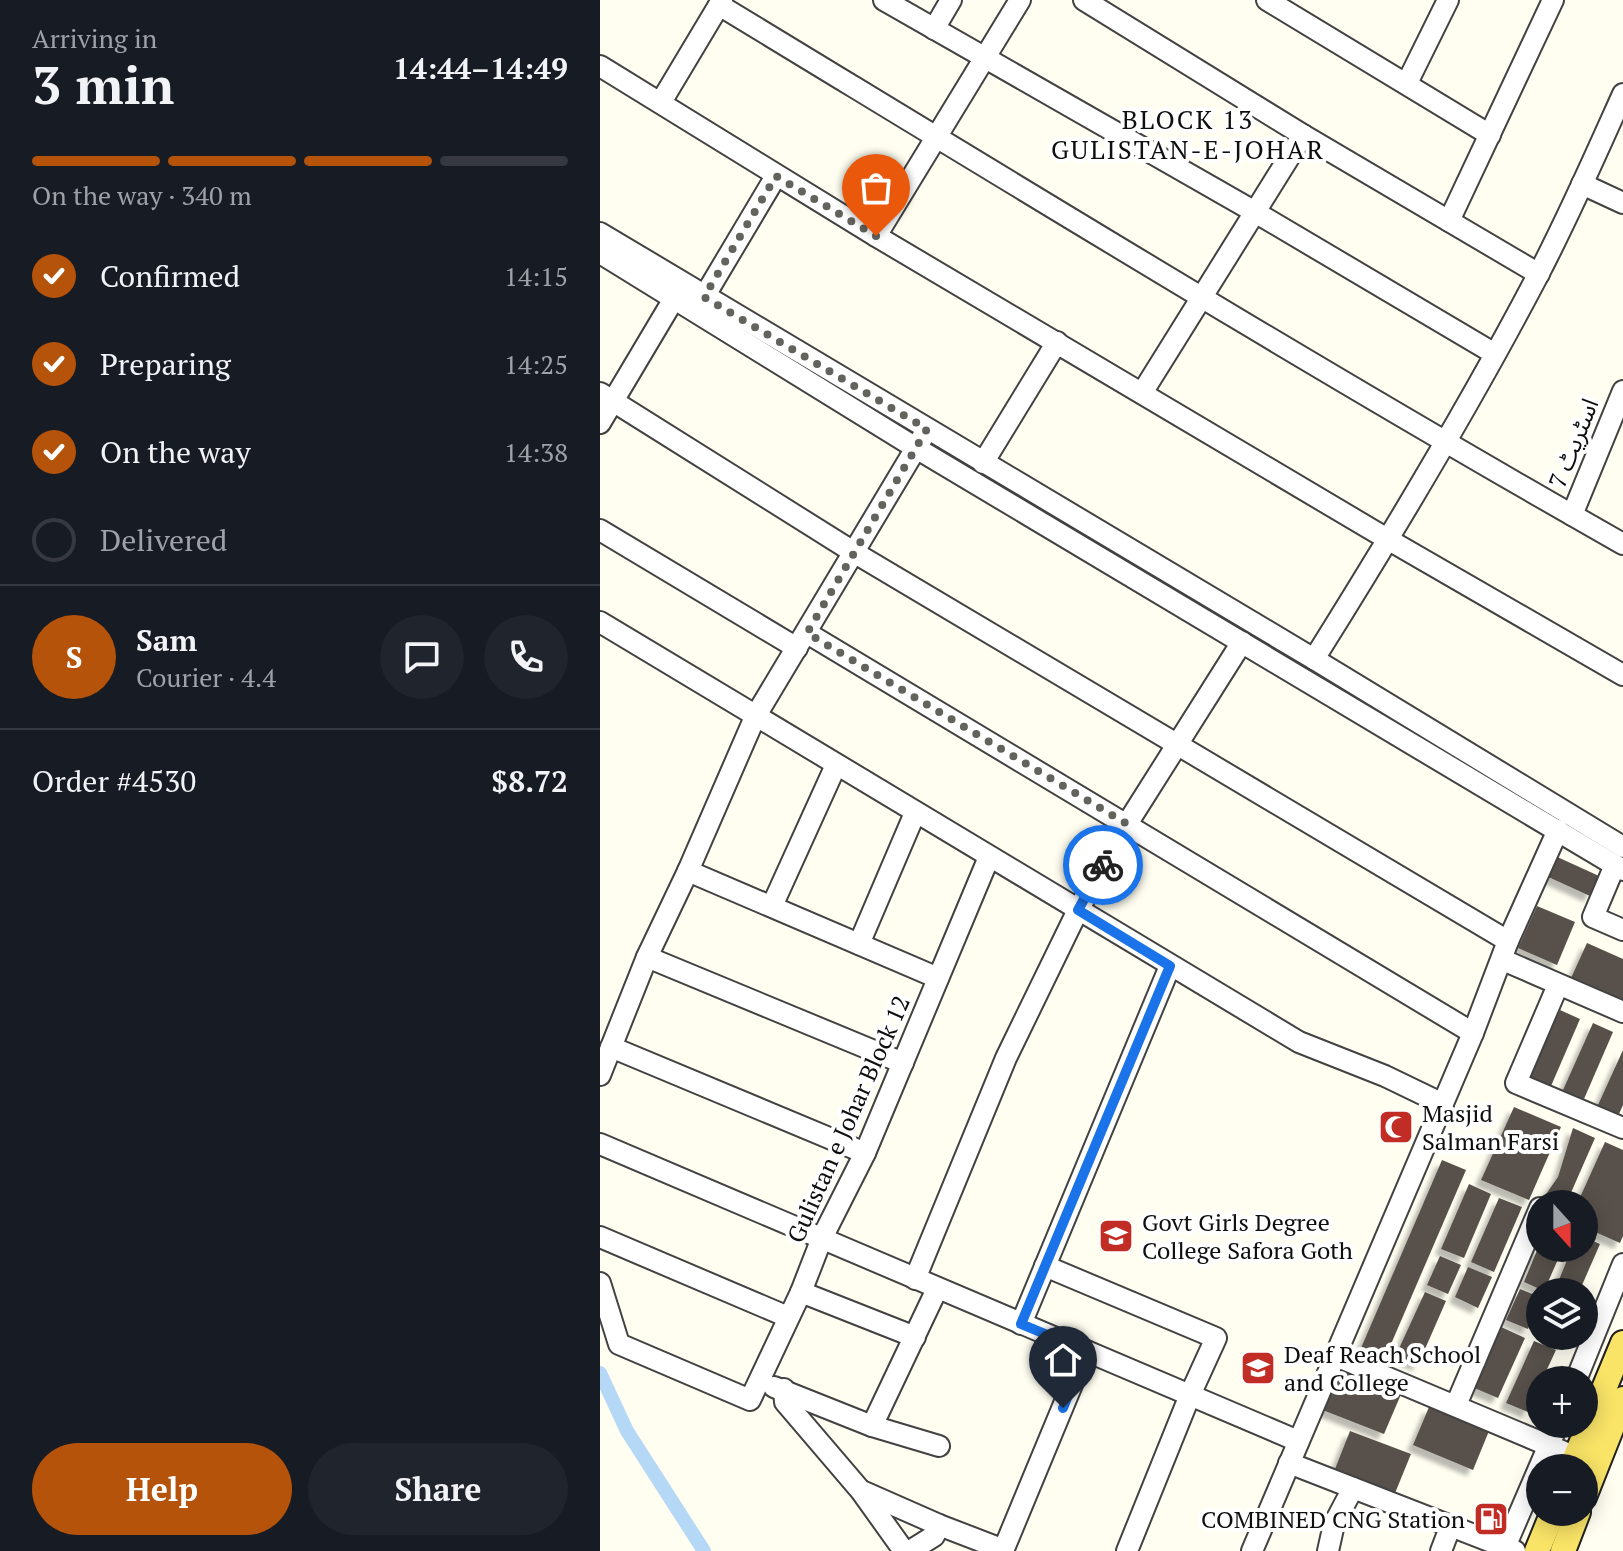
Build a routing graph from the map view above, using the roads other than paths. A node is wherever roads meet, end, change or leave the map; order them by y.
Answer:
1 (884, 0) edge
2 (951, 0) edge
3 (1020, 0) edge
4 (1084, 0) edge
5 (1267, 0) edge
6 (1448, 0) edge
7 (1553, 0) edge
8 (720, 2) edge
9 (934, 29) junction
10 (984, 59) junction
11 (600, 66) edge
12 (1407, 83) junction
13 (1623, 94) edge
14 (661, 102) junction
15 (937, 135) junction
16 (1303, 135) junction
17 (1490, 135) junction
18 (776, 176) junction
19 (1582, 184) junction
20 (1623, 203) edge
21 (1255, 212) junction
22 (1449, 221) junction
23 (876, 236) junction
24 (603, 245) edge
25 (1539, 274) junction
26 (675, 297) junction
27 (704, 297) junction
28 (1201, 299) junction
29 (1057, 342) junction
30 (1495, 354) junction
31 (1623, 391) edge
32 (1142, 393) junction
33 (607, 397) edge
34 (600, 423) edge
35 (927, 429) junction
36 (1445, 443) junction
37 (916, 448) junction
38 (983, 463) junction
39 (1572, 515) junction
40 (600, 530) edge
41 (1389, 540) junction
42 (1623, 544) edge
43 (855, 553) junction
44 (1186, 596) junction
45 (600, 622) edge
46 (802, 640) junction
47 (1242, 642) junction
48 (1314, 659) junction
49 (1623, 675) edge
50 (755, 717) junction
51 (1178, 746) junction
52 (836, 765) junction
53 (915, 813) junction
54 (1127, 824) junction
55 (1558, 830) junction
56 (989, 857) junction
57 (1620, 861) edge
58 (688, 871) junction
59 (772, 906) junction
60 (1078, 910) junction
61 (1623, 930) edge
62 (859, 944) junction
63 (1506, 951) junction
64 (647, 957) junction
65 (1170, 966) junction
66 (938, 978) junction
67 (1558, 985) junction
68 (1623, 1012) edge
69 (1473, 1033) junction
70 (611, 1047) junction
71 (903, 1063) junction
72 (600, 1075) edge
73 (1443, 1104) junction
74 (1623, 1128) edge
75 (600, 1144) edge
76 (865, 1153) junction
77 (600, 1237) edge
78 (822, 1238) junction
79 (1526, 1240) edge
80 (1623, 1264) edge
81 (1045, 1266) junction
82 (915, 1279) junction
83 (600, 1283) edge
84 (937, 1289) junction
85 (801, 1292) junction
86 (788, 1317) junction
87 (1021, 1324) junction
88 (915, 1337) junction
89 (1623, 1343) edge
90 (1086, 1351) junction
91 (1336, 1356) junction
92 (1582, 1366) edge
93 (784, 1389) junction
94 (754, 1391) junction
95 (1190, 1395) junction
96 (1623, 1399) edge
97 (1456, 1405) junction
98 (872, 1426) junction
99 (1552, 1438) edge
100 (1298, 1441) junction
101 (1549, 1445) junction
102 (939, 1446) dead end
103 (1614, 1446) edge
104 (1562, 1454) edge
105 (1577, 1454) edge
106 (1289, 1463) junction
107 (1598, 1473) edge
108 (1353, 1488) junction
109 (861, 1491) junction
110 (939, 1525) junction
111 (1451, 1525) junction
112 (1547, 1526) edge
113 (1574, 1526) edge
114 (1510, 1549) edge
115 (1004, 1550) edge
116 (1568, 1550) edge
117 (904, 1551) edge
118 (910, 1551) edge
119 (1127, 1551) edge
120 (1252, 1551) edge
121 (1328, 1551) edge
122 (1441, 1551) edge
123 (1537, 1551) edge

1 - 9 street
2 - 9 street
3 - 10 street
4 - 16 street
5 - 12 street
6 - 12 street
7 - 17 street
8 - 14 street
8 - 15 street
9 - 10 street
10 - 15 street
10 - 21 street
11 - 14 street
12 - 17 street
13 - 19 street
14 - 18 street
15 - 23 street
15 - 28 street
16 - 21 street
16 - 22 street
17 - 22 street
18 - 23 street
18 - 27 street
19 - 20 street
19 - 25 street
21 - 28 street
21 - 30 street
22 - 25 street
23 - 29 street
24 - 26 street
24 - 27 street
25 - 30 street
26 - 33 street
26 - 37 street
27 - 35 street
28 - 32 street
28 - 36 street
29 - 32 street
29 - 38 street
30 - 36 street
31 - 39 street, اسٹریٹ 7
32 - 41 street
33 - 34 street
33 - 43 street
35 - 37 street
35 - 38 street
36 - 39 street
36 - 41 street
37 - 43 street
37 - 44 street
38 - 44 street
39 - 42 street
40 - 46 street
41 - 48 street
41 - 49 street
43 - 46 street
43 - 51 street
44 - 47 street
44 - 48 street
45 - 50 street
46 - 50 street
46 - 54 street
47 - 51 street
47 - 55 street
48 - 57 street
50 - 52 street
50 - 58 street
51 - 54 street
51 - 63 street
52 - 53 street
52 - 59 street
53 - 56 street
53 - 62 street
54 - 60 street
54 - 69 street
55 - 57 street
55 - 63 street
56 - 60 street
56 - 66 street, Gulistan e Johar Block 12
57 - 61 street
58 - 59 street
58 - 64 street
59 - 62 street
60 - 65 street
60 - 82 street
62 - 66 street
63 - 67 street
63 - 69 street
64 - 70 street
64 - 71 street
65 - 73 street
65 - 81 street
66 - 71 street, Gulistan e Johar Block 12
67 - 68 street
67 - 74 street
69 - 73 street
70 - 72 street
70 - 76 street
71 - 76 street, Gulistan e Johar Block 12
73 - 91 street
75 - 78 street
76 - 78 street, Gulistan e Johar Block 12
77 - 86 street
78 - 82 street
78 - 85 street, Gulistan e Johar Block 12
79 - 97 street
80 - 92 street
81 - 87 street
81 - 95 street
82 - 84 street
83 - 94 street
84 - 87 street
84 - 88 street
85 - 86 street, Gulistan e Johar Block 12
85 - 88 street
86 - 94 street, Gulistan e Johar Block 12
87 - 90 street
88 - 98 street
89 - 105 main road
90 - 95 street
90 - 115 street
91 - 97 street
91 - 100 street
93 - 94 street
93 - 98 street
93 - 109 street
95 - 100 street
95 - 119 street
96 - 103 main road
97 - 101 street
98 - 102 street
99 - 101 street
100 - 106 street
101 - 104 street
101 - 114 street
103 - 107 main road
106 - 108 street
106 - 120 street
108 - 111 street
108 - 121 street
109 - 110 street
109 - 117 street
110 - 115 street
110 - 118 street
111 - 114 street
111 - 122 street
112 - 123 main road
113 - 116 main road

